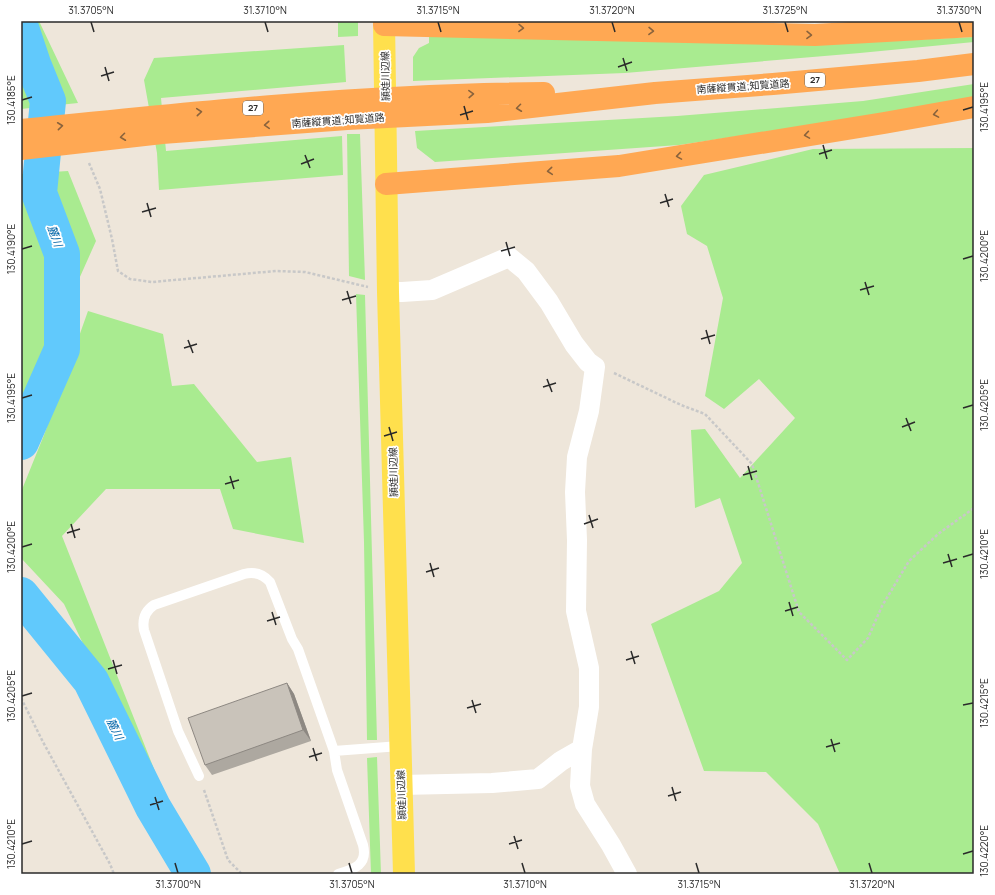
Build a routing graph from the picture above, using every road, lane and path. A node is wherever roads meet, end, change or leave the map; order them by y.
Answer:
1 (384, 23) edge
2 (974, 26) edge
3 (974, 64) edge
4 (974, 107) edge
5 (161, 124) junction
6 (21, 130) edge
7 (21, 149) edge
8 (89, 163) dead end
9 (386, 184) junction
10 (388, 292) junction
11 (595, 367) junction
12 (974, 508) edge
13 (21, 698) edge
14 (400, 746) junction
15 (582, 749) junction
16 (334, 752) junction
17 (199, 776) joint
18 (401, 785) junction
19 (114, 874) edge
20 (241, 874) edge
21 (338, 874) edge
22 (404, 874) edge
23 (627, 874) edge

1 -> 2 highway
1 - 9 main road, 頴娃川辺線
3 - 5 highway, 南薩縦貫道;知覧道路 / 27
4 -> 9 highway
6 -> 5 highway, 南薩縦貫道;知覧道路 / 27
5 -> 7 highway, 南薩縦貫道;知覧道路 / 27
8 - 10 path
9 - 10 main road, 頴娃川辺線
10 - 11 street
10 - 14 main road, 頴娃川辺線
11 - 12 path
11 - 15 street
13 - 19 path
14 - 16 lane
14 - 18 main road, 頴娃川辺線
15 - 18 street
15 - 23 street
16 - 17 lane
16 - 21 lane
17 - 20 path
18 - 22 main road, 頴娃川辺線

